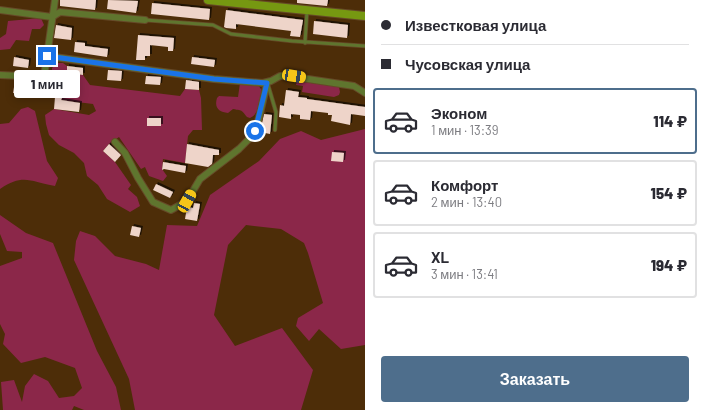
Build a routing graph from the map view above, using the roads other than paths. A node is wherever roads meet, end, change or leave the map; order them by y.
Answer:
1 (55, 0) edge
2 (208, 0) edge
3 (0, 10) edge
4 (307, 10) junction
5 (365, 16) edge
6 (52, 17) junction
7 (145, 20) joint
8 (305, 43) junction
9 (365, 46) edge
10 (47, 56) junction
11 (0, 75) edge
12 (267, 83) junction
13 (365, 93) edge
14 (274, 130) dead end
15 (115, 142) dead end

1 - 6 street
2 - 4 street
3 - 6 street
4 - 5 street
4 - 8 lane
6 - 7 street
6 - 10 street
7 - 8 lane
8 - 9 lane
10 - 11 street
10 - 12 street
12 - 13 street
12 - 14 lane
12 - 15 street

